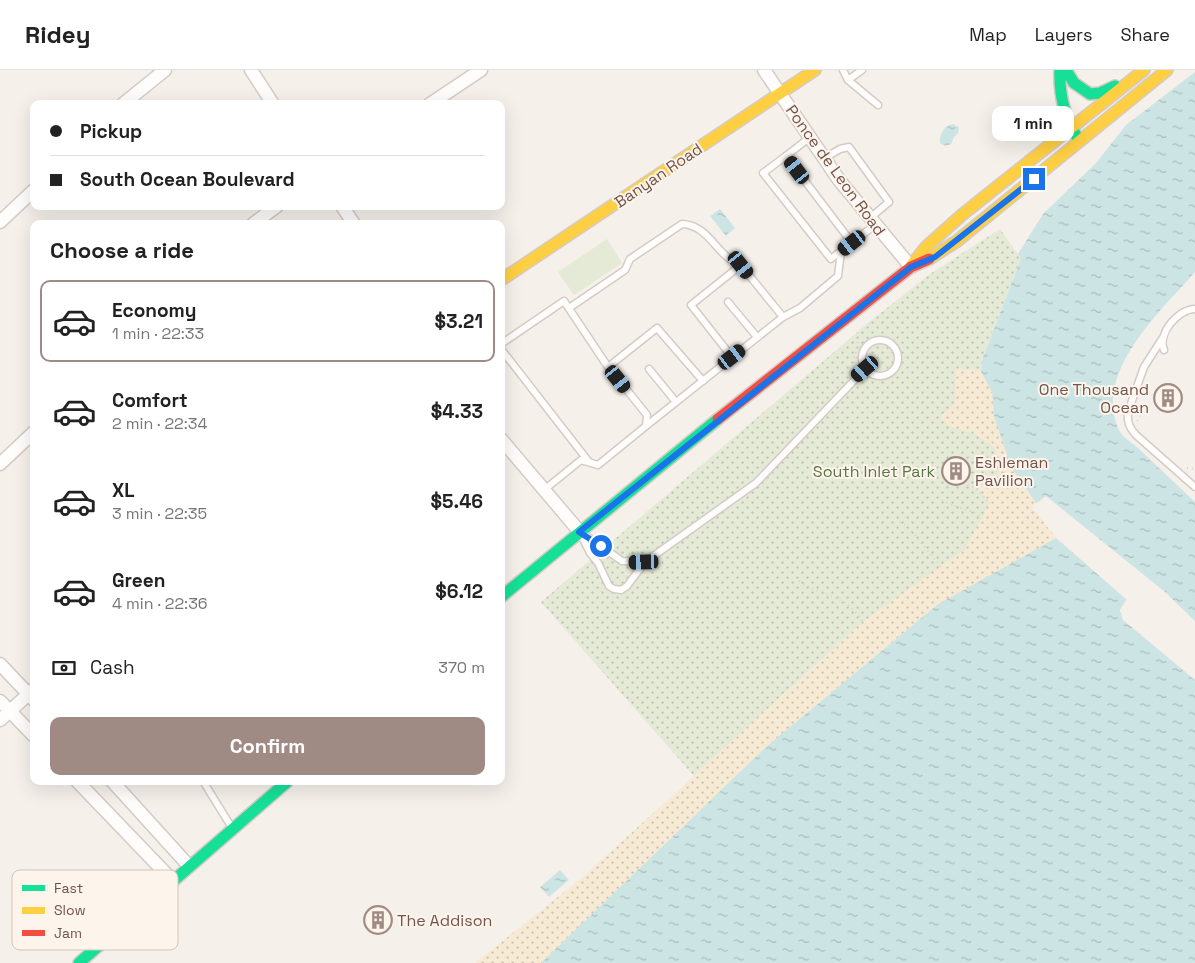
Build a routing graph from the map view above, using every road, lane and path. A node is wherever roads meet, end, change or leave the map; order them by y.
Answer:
1 (165, 70) edge
2 (251, 70) edge
3 (480, 70) edge
4 (764, 70) edge
5 (815, 70) edge
6 (842, 70) edge
7 (862, 70) edge
8 (1060, 70) edge
9 (1066, 70) edge
10 (1168, 70) edge
11 (1139, 74) edge
12 (848, 80) junction
13 (780, 93) junction
14 (128, 100) edge
15 (270, 100) edge
16 (436, 100) edge
17 (878, 105) dead end
18 (1071, 128) junction
19 (809, 138) junction
20 (1081, 142) junction
21 (786, 156) junction
22 (823, 159) junction
23 (30, 194) edge
24 (272, 210) edge
25 (258, 220) edge
26 (872, 221) junction
27 (0, 222) edge
28 (852, 243) junction
29 (841, 251) junction
30 (741, 265) junction
31 (911, 267) junction
32 (505, 277) edge
33 (728, 302) dead end
34 (569, 308) junction
35 (1195, 309) edge
36 (850, 315) junction
37 (783, 317) junction
38 (757, 337) junction
39 (1162, 339) junction
40 (505, 341) edge
41 (1164, 350) dead end
42 (505, 354) edge
43 (732, 357) junction
44 (608, 367) junction
45 (865, 369) junction
46 (649, 370) dead end
47 (855, 379) junction
48 (703, 381) junction
49 (676, 402) junction
50 (1142, 412) dead end
51 (646, 426) junction
52 (1140, 427) dead end
53 (30, 436) edge
54 (505, 444) edge
55 (589, 462) junction
56 (0, 464) edge
57 (1187, 468) dead end
58 (1195, 469) edge
59 (963, 483) dead end
60 (1195, 486) edge
61 (544, 490) junction
62 (942, 500) dead end
63 (990, 503) dead end
64 (982, 517) dead end
65 (900, 522) dead end
66 (579, 532) junction
67 (644, 562) junction
68 (941, 566) dead end
69 (799, 581) dead end
70 (505, 595) edge
71 (863, 622) dead end
72 (0, 664) edge
73 (30, 692) edge
74 (30, 696) edge
75 (0, 701) edge
76 (10, 711) junction
77 (0, 720) edge
78 (30, 732) edge
79 (81, 785) edge
80 (116, 785) edge
81 (206, 785) edge
82 (283, 785) edge
83 (233, 829) junction
84 (190, 866) junction
85 (162, 870) edge
86 (178, 876) edge
87 (94, 950) edge
88 (79, 963) edge

1 - 14 street
2 - 15 street
3 - 16 street
4 - 13 street, Ponce de Leon Road
5 - 13 main road, Banyan Road
6 - 12 lane
7 - 12 lane
8 - 18 main road
9 - 11 main road
10 - 20 main road
11 - 18 main road
12 - 17 lane
13 - 19 street, Ponce de Leon Road
13 - 32 main road, Banyan Road
18 - 20 main road
18 - 31 main road
19 - 21 lane
19 - 22 street, Ponce de Leon Road
20 - 31 main road
21 - 28 lane
21 - 29 lane
22 - 26 street, Ponce de Leon Road
22 - 26 lane
23 - 27 street
24 - 25 street
26 - 28 lane
26 - 31 street, Ponce de Leon Road
28 - 29 lane
29 - 37 lane
30 - 34 lane
30 - 37 lane
30 - 43 lane
31 - 36 main road
33 - 38 lane
34 - 40 lane
34 - 44 lane
35 - 39 lane
36 - 47 path
36 - 66 main road
37 - 38 lane
38 - 43 lane
39 - 41 lane
39 - 60 lane
42 - 55 lane
43 - 48 lane
44 - 48 lane
44 - 51 lane
45 - 45 lane
45 - 47 lane
46 - 49 lane
47 - 67 lane
48 - 49 lane
49 - 51 lane
50 - 52 path
51 - 55 lane
53 - 56 street
54 - 61 street
55 - 61 lane
57 - 58 path
59 - 63 path
61 - 66 street
62 - 64 path
65 - 68 path
66 - 67 lane
66 - 67 lane
66 - 70 main road
69 - 71 path
72 - 73 street
74 - 76 street
75 - 76 street
76 - 77 street
76 - 78 street
79 - 85 street
80 - 84 street
81 - 83 lane
82 - 83 main road
83 - 84 main road
84 - 86 main road
87 - 88 main road

